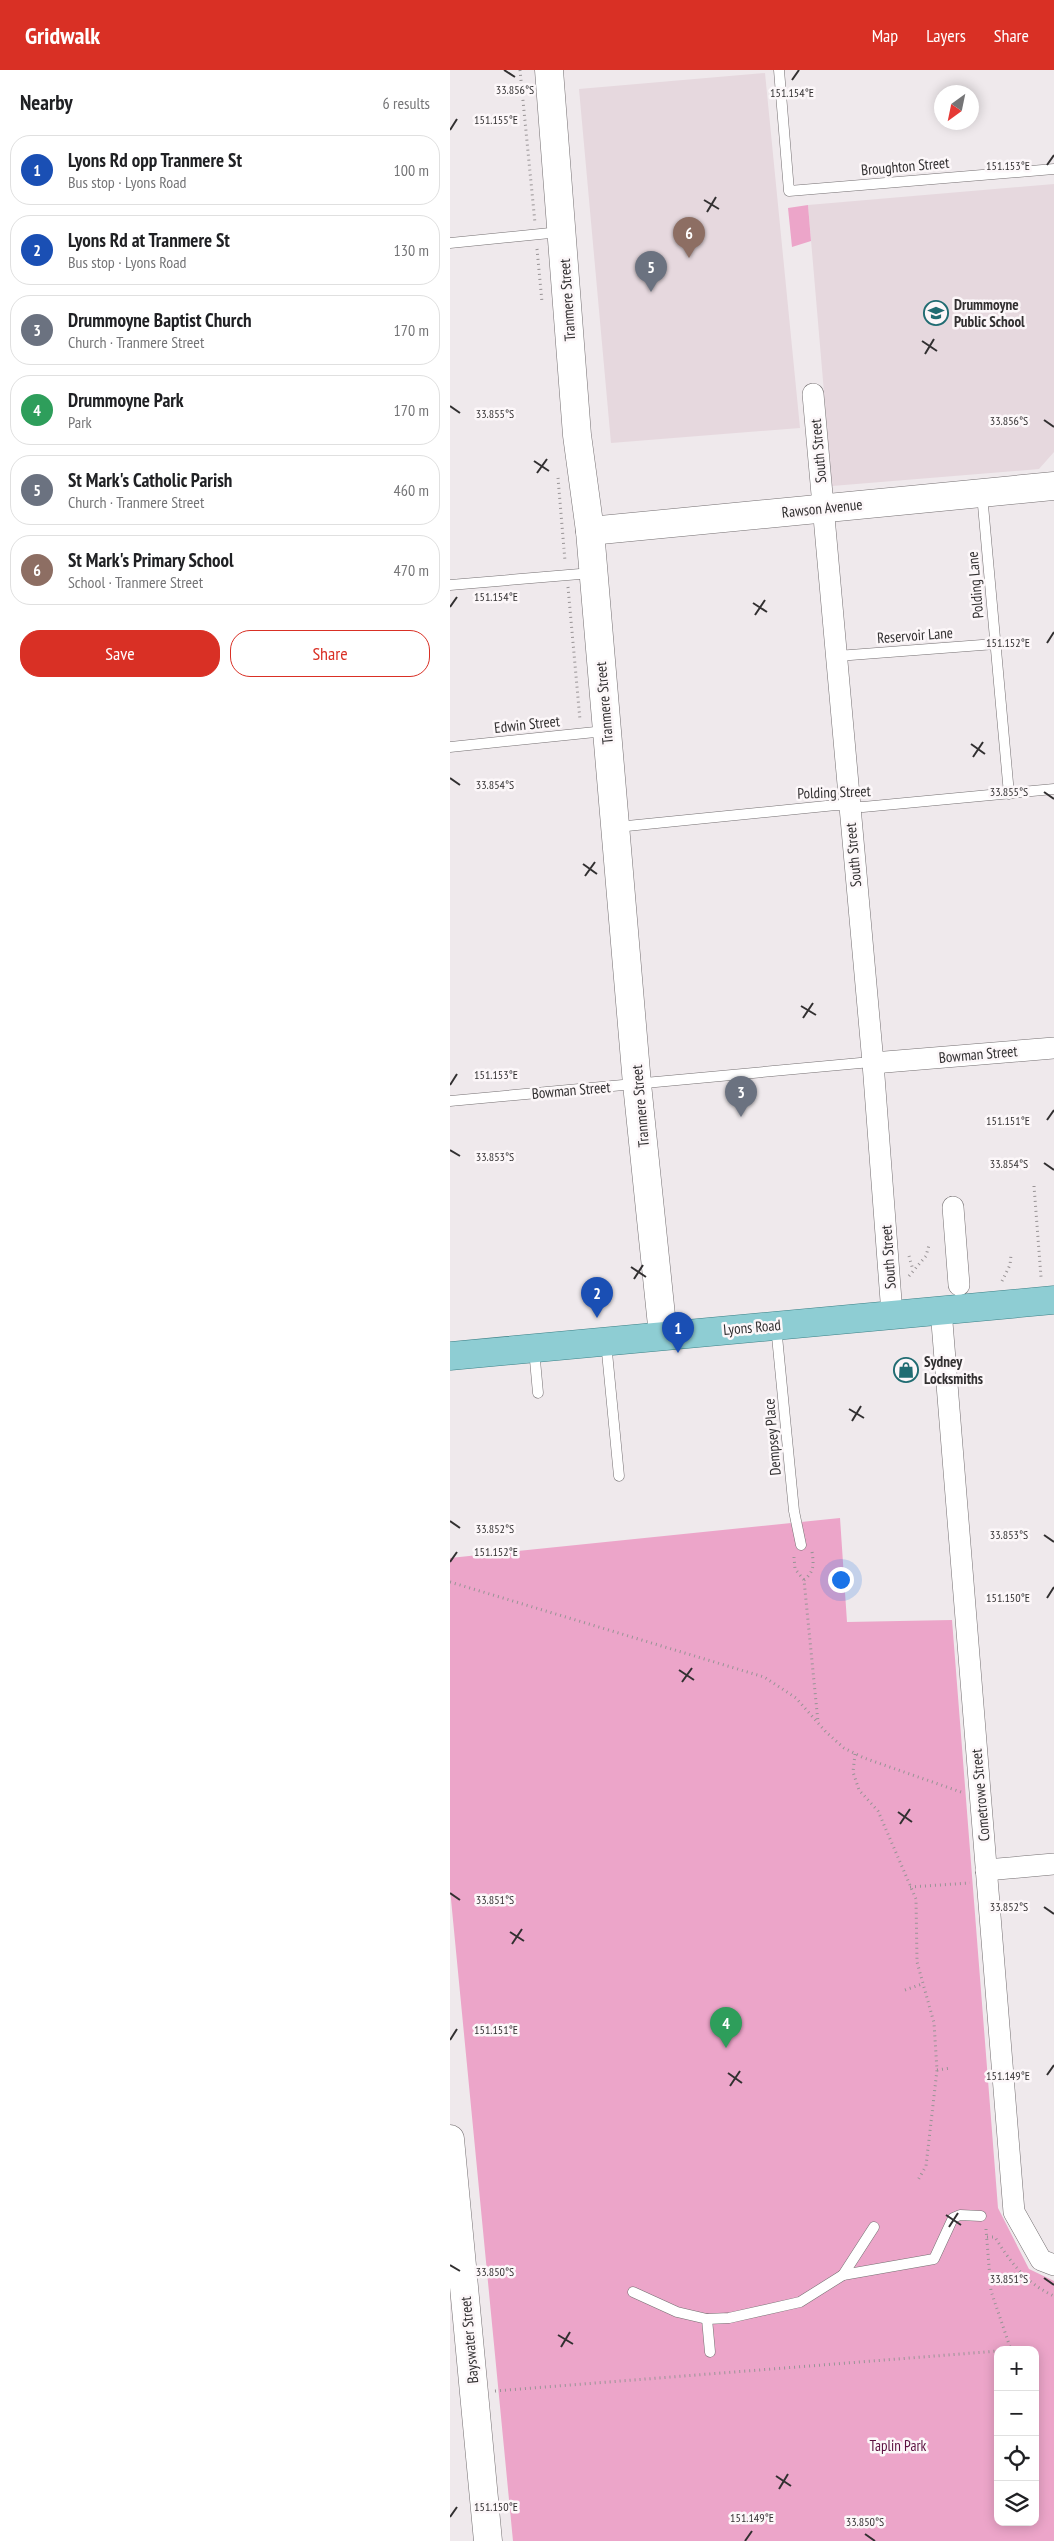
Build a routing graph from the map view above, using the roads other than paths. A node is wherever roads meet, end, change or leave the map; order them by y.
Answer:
1 (549, 70) edge
2 (779, 70) edge
3 (1054, 169) edge
4 (561, 232) junction
5 (450, 243) edge
6 (813, 394) dead end
7 (1054, 486) edge
8 (982, 493) junction
9 (823, 508) junction
10 (590, 531) junction
11 (593, 573) junction
12 (450, 586) edge
13 (995, 644) junction
14 (837, 656) junction
15 (606, 731) junction
16 (450, 747) edge
17 (1054, 789) edge
18 (1008, 794) junction
19 (850, 806) junction
20 (616, 827) junction
21 (1054, 1048) edge
22 (872, 1063) junction
23 (637, 1084) junction
24 (450, 1101) edge
25 (953, 1207) dead end
26 (959, 1285) dead end
27 (1047, 1288) edge
28 (941, 1310) junction
29 (892, 1314) junction
30 (776, 1325) junction
31 (663, 1335) junction
32 (606, 1341) junction
33 (534, 1347) junction
34 (450, 1356) edge
35 (538, 1393) dead end
36 (619, 1476) dead end
37 (801, 1545) road end
38 (1054, 1864) edge
39 (987, 1876) junction
40 (450, 2139) edge
41 (984, 2220) road end
42 (874, 2227) dead end
43 (1054, 2266) edge
44 (843, 2275) junction
45 (634, 2292) dead end
46 (707, 2319) junction
47 (710, 2352) dead end
48 (488, 2541) edge

1 - 4 street, Tranmere Street
2 - 3 lane, Broughton Street
4 - 5 lane
4 - 10 street, Tranmere Street
6 - 9 street, South Street
7 - 8 street, Rawson Avenue
8 - 9 street, Rawson Avenue
8 - 13 lane, Polding Lane
9 - 10 street, Rawson Avenue
9 - 14 street, South Street
10 - 11 street, Tranmere Street
11 - 12 lane
11 - 15 street, Tranmere Street
13 - 14 lane, Reservoir Lane
13 - 18 lane, Polding Lane
14 - 19 street, South Street
15 - 16 lane, Edwin Street
15 - 20 street, Tranmere Street
17 - 18 lane, Polding Street
18 - 19 lane, Polding Street
19 - 20 lane, Polding Street
19 - 22 street, South Street
20 - 23 street, Tranmere Street
21 - 22 street, Bowman Street
22 - 23 lane, Bowman Street
22 - 29 street, South Street
23 - 24 lane, Bowman Street
23 - 31 street, Tranmere Street
25 - 26 street
27 - 28 main road, Lyons Road
28 - 29 main road, Lyons Road
28 - 39 street, Cometrowe Street
29 - 30 main road, Lyons Road
30 - 31 main road, Lyons Road
30 - 37 lane, Dempsey Place
31 - 32 main road, Lyons Road
32 - 33 main road, Lyons Road
32 - 36 lane
33 - 34 main road, Lyons Road
33 - 35 lane
38 - 39 street
39 - 43 street, Cometrowe Street
40 - 48 street, Bayswater Street
41 - 44 lane
42 - 44 lane
44 - 46 lane
45 - 46 lane
46 - 47 lane

